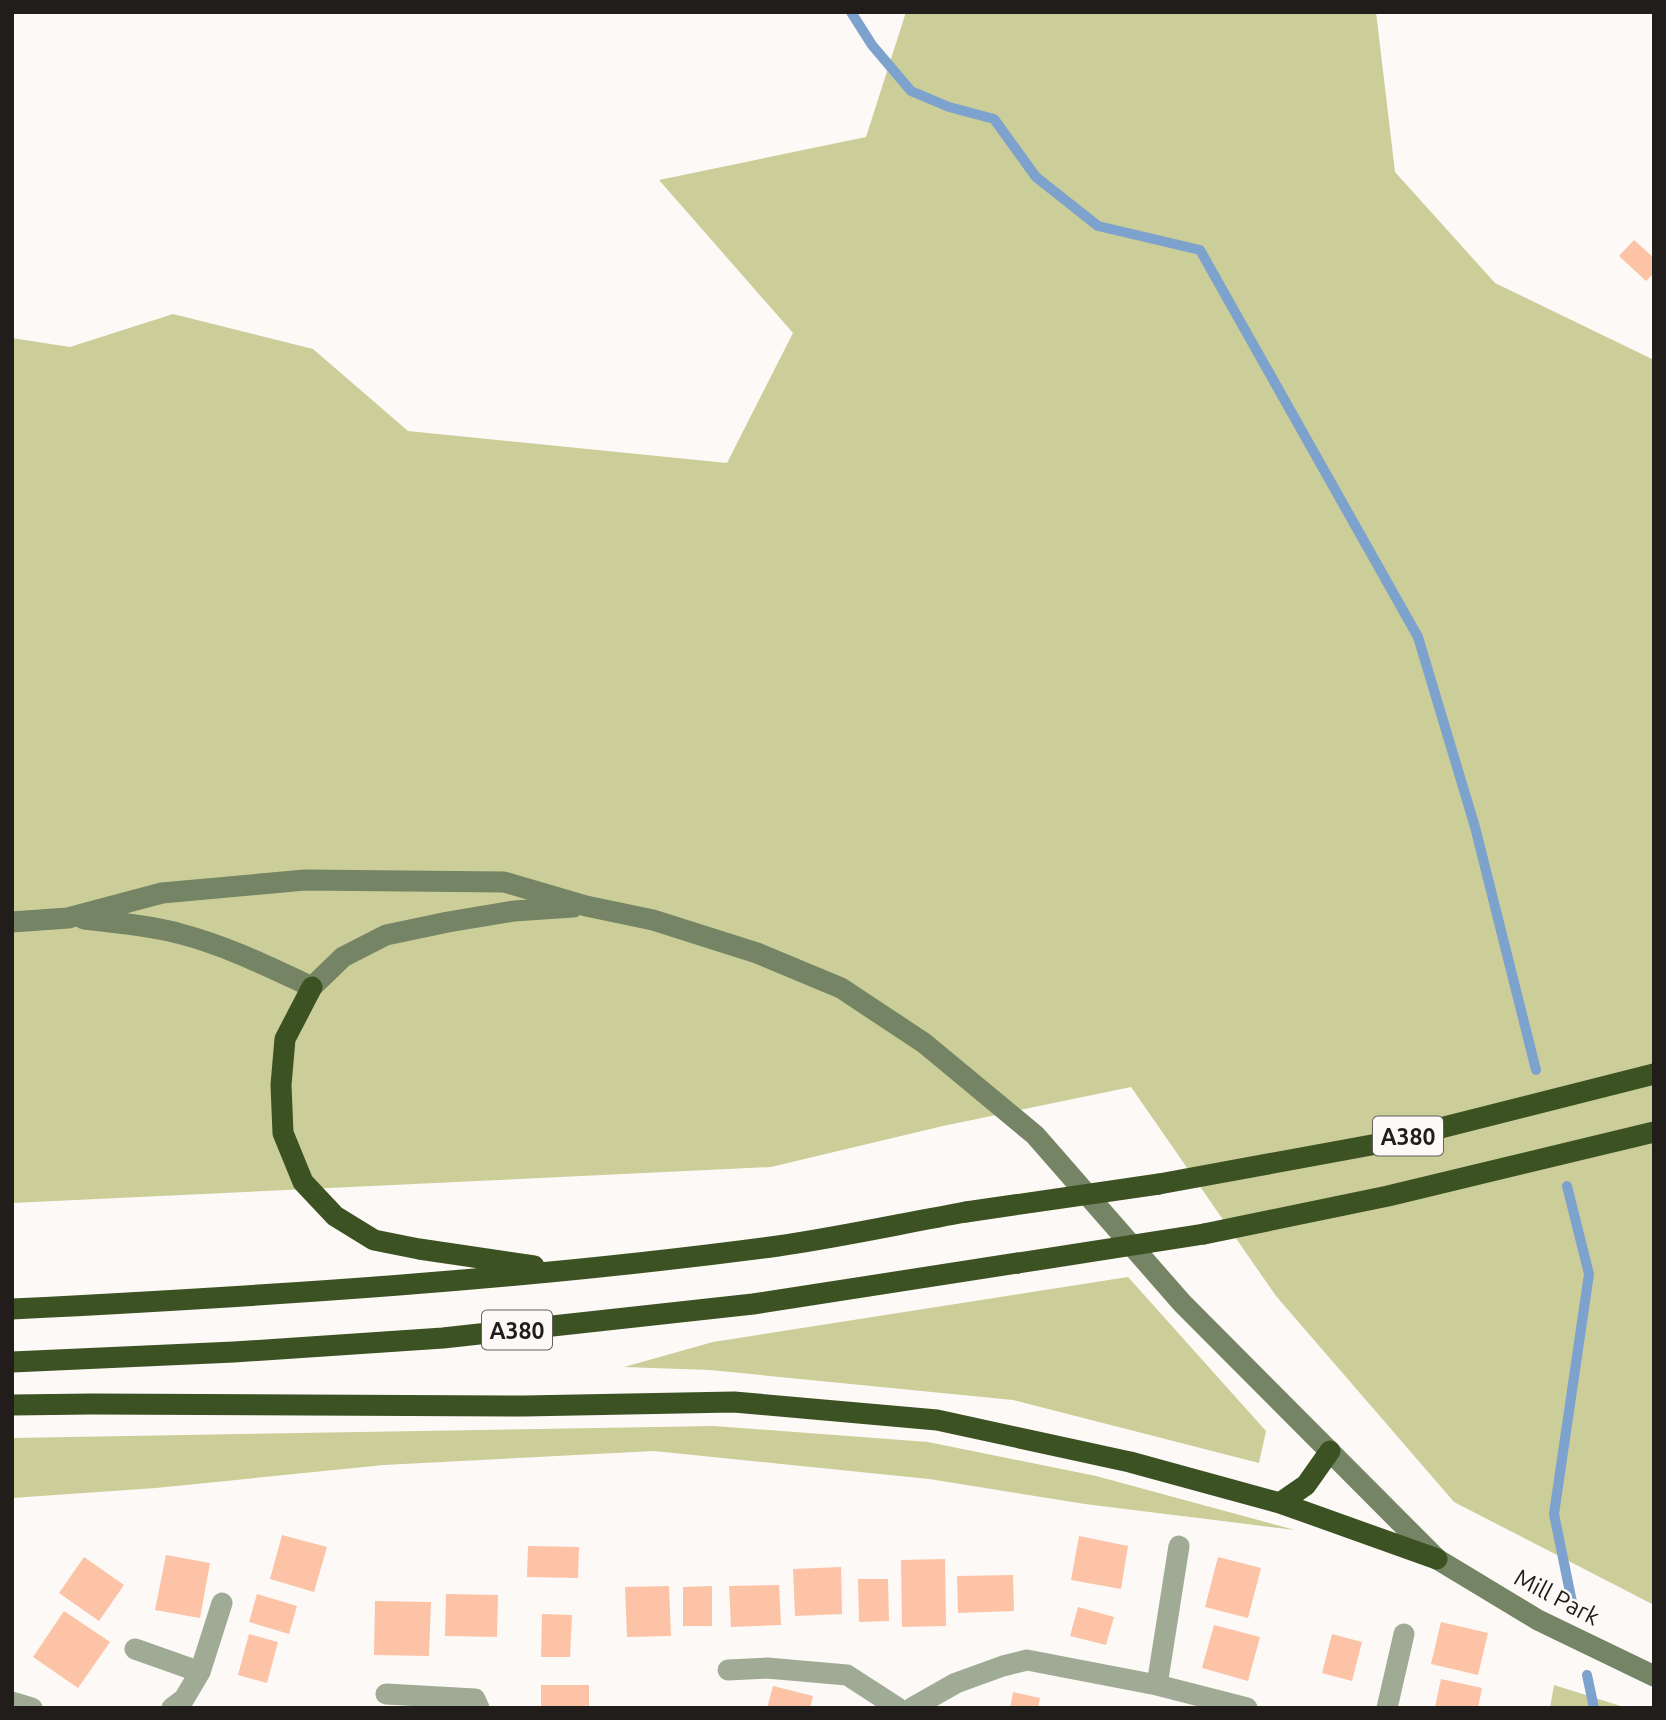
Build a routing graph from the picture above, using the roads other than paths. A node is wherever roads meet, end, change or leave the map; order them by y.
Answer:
1 (586, 906) junction
2 (68, 918) junction
3 (12, 922) edge
4 (312, 987) junction
5 (1654, 1074) edge
6 (1654, 1132) edge
7 (566, 1270) junction
8 (12, 1309) edge
9 (12, 1362) edge
10 (12, 1405) edge
11 (1330, 1451) junction
12 (1280, 1503) junction
13 (1180, 1546) dead end
14 (1437, 1559) junction
15 (222, 1603) dead end
16 (1404, 1634) dead end
17 (135, 1649) dead end
18 (728, 1670) dead end
19 (200, 1672) junction
20 (1654, 1676) edge
21 (1157, 1685) junction
22 (386, 1694) dead end
23 (12, 1702) edge
24 (32, 1708) edge
25 (172, 1708) edge
26 (479, 1708) edge
27 (898, 1708) edge
28 (912, 1708) edge
29 (1247, 1708) edge
30 (1387, 1708) edge

1 - 2 main road
1 - 4 main road
1 - 11 main road, Mill Park
2 - 3 main road
2 - 4 main road
4 - 7 highway
5 - 7 highway, A380, bridge
6 - 9 highway, A380, bridge
7 - 8 highway, A380
10 - 12 highway
11 - 12 highway
11 - 14 main road, Mill Park
12 - 14 highway
13 - 21 street
14 - 20 main road, Mill Park
15 - 19 street
16 - 30 street
17 - 19 street
18 - 27 street
19 - 25 street
21 - 28 street
21 - 29 street
22 - 26 street
23 - 24 street

